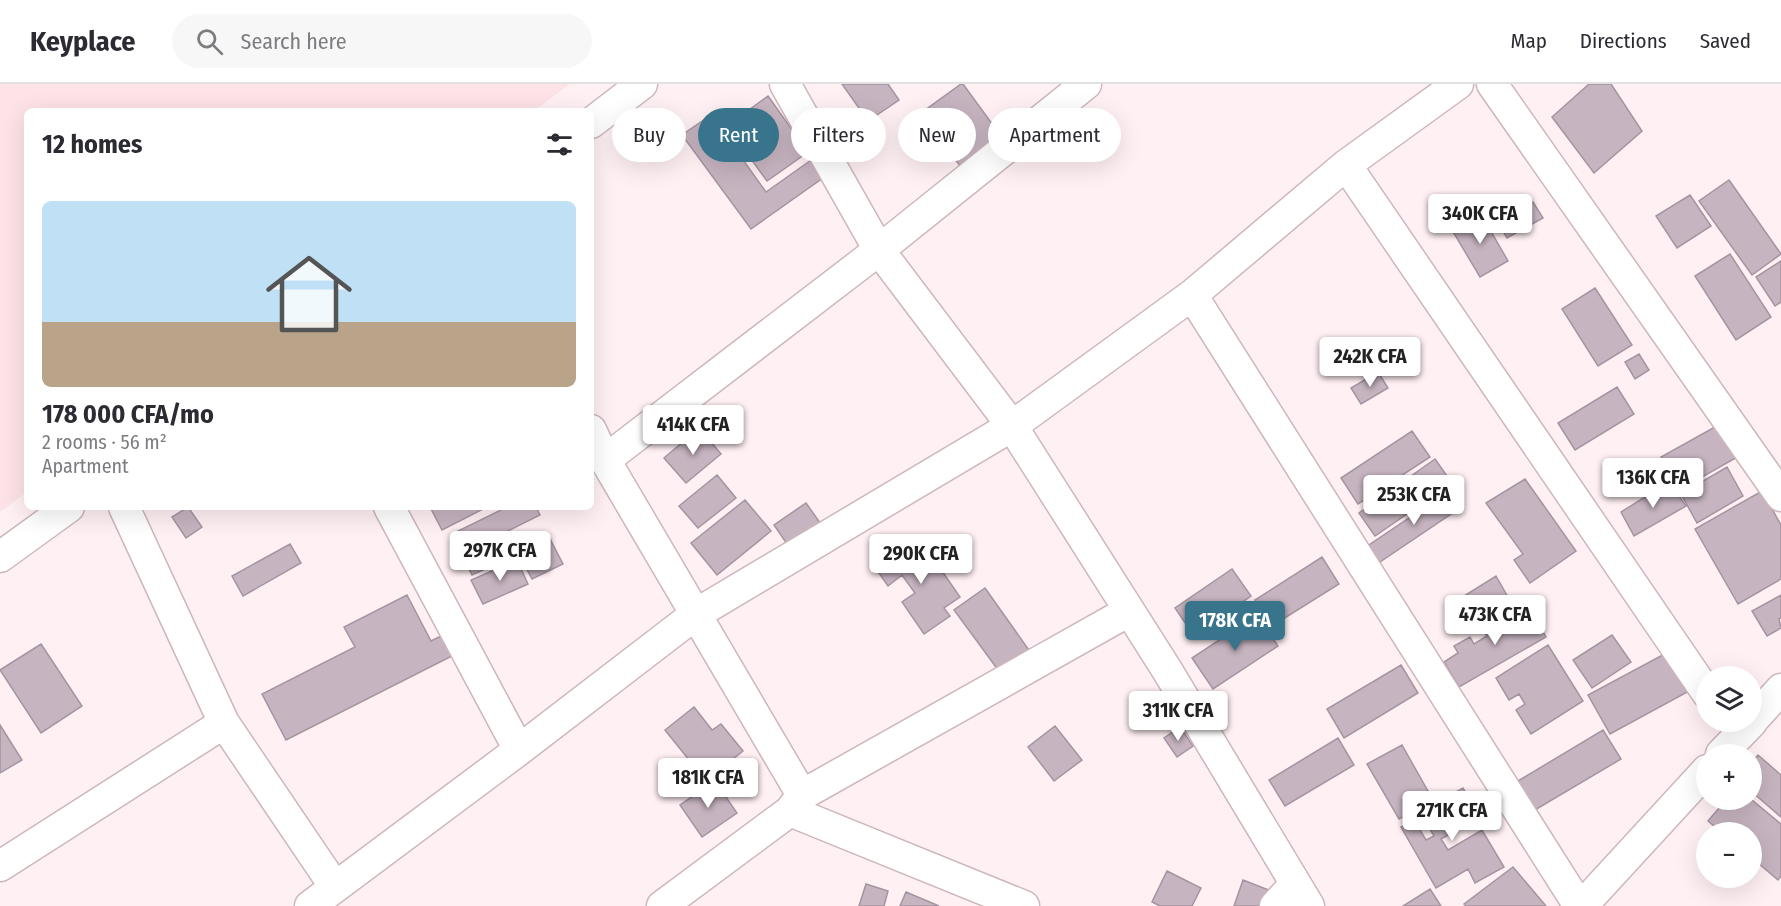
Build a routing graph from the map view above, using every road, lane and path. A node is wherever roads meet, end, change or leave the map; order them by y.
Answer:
1 (642, 84) edge
2 (785, 84) edge
3 (1086, 84) edge
4 (1458, 84) edge
5 (1492, 84) edge
6 (594, 121) edge
7 (1346, 165) junction
8 (879, 250) junction
9 (1192, 294) junction
10 (1012, 426) junction
11 (594, 436) edge
12 (605, 460) junction
13 (1781, 496) edge
14 (65, 510) edge
15 (125, 510) edge
16 (391, 510) edge
17 (0, 557) edge
18 (1129, 611) junction
19 (696, 614) junction
20 (1696, 677) edge
21 (1781, 689) edge
22 (1762, 708) edge
23 (224, 723) junction
24 (519, 750) junction
25 (1696, 782) edge
26 (796, 803) junction
27 (0, 866) edge
28 (335, 886) junction
29 (1302, 895) edge
30 (310, 906) edge
31 (662, 906) edge
32 (1024, 906) edge
33 (1275, 906) edge
34 (1581, 906) edge

1 - 6 street
2 - 8 street
3 - 8 street
4 - 7 street
5 - 13 street
7 - 9 street
7 - 20 street
8 - 10 street
8 - 12 street
9 - 10 street
9 - 34 street
10 - 18 street
10 - 19 street
11 - 12 street
12 - 19 street
14 - 17 street
15 - 23 street
16 - 24 street
18 - 26 street
18 - 29 street
19 - 24 street
19 - 26 street
21 - 22 street
23 - 27 street
23 - 28 street
24 - 28 street
25 - 34 street
26 - 31 street
26 - 32 street
28 - 30 street
29 - 33 street

